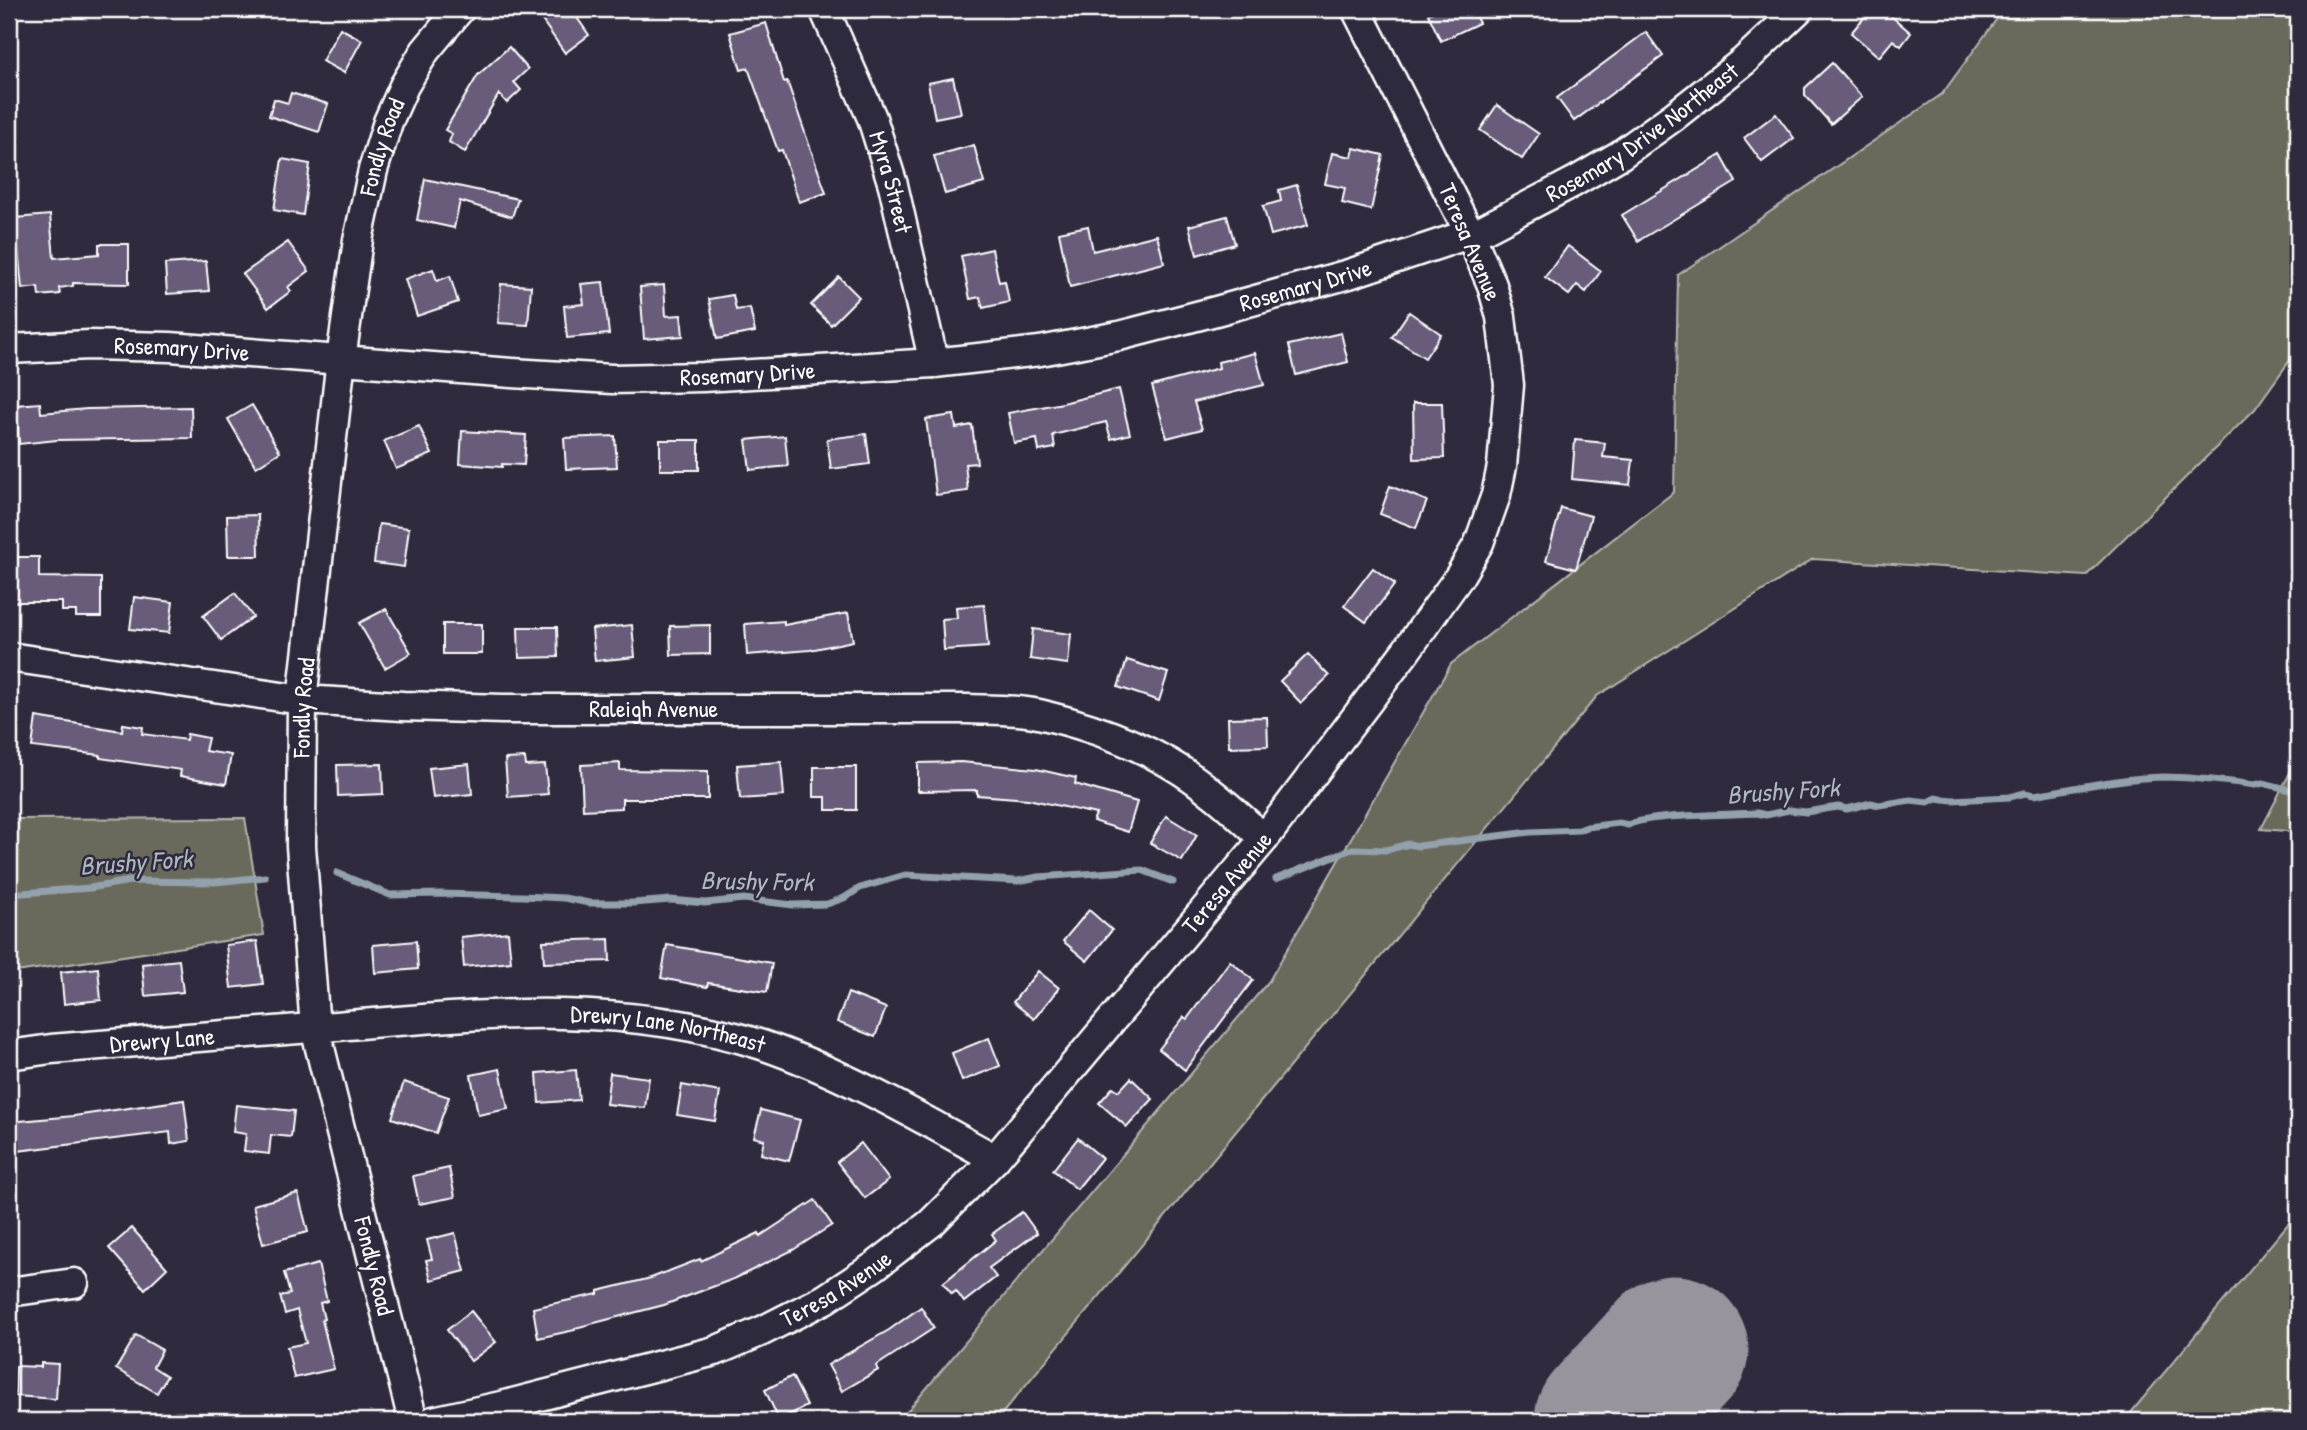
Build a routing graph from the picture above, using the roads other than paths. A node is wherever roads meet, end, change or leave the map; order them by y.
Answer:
1 (460, 9) edge
2 (824, 9) edge
3 (1356, 9) edge
4 (1799, 9) edge
5 (1470, 234) junction
6 (9, 349) edge
7 (341, 359) junction
8 (934, 363) junction
9 (9, 657) edge
10 (302, 700) junction
11 (1264, 839) junction
12 (315, 1028) junction
13 (9, 1055) edge
14 (995, 1159) junction
15 (74, 1283) dead end
16 (9, 1293) edge
17 (413, 1421) edge
18 (433, 1421) edge

1 - 7 street, Fondly Road
2 - 8 street, Myra Street
3 - 5 street, Teresa Avenue
4 - 5 street, Rosemary Drive Northeast
5 - 8 street, Rosemary Drive
5 - 11 street, Teresa Avenue
6 - 7 street, Rosemary Drive
7 - 8 street, Rosemary Drive
7 - 10 street, Fondly Road
9 - 10 street, Raleigh Avenue
10 - 11 street, Raleigh Avenue
10 - 12 street, Fondly Road
11 - 14 street, Teresa Avenue
12 - 13 street, Drewry Lane
12 - 14 street, Drewry Lane Northeast
12 - 17 street, Fondly Road
14 - 18 street, Teresa Avenue
15 - 16 street

